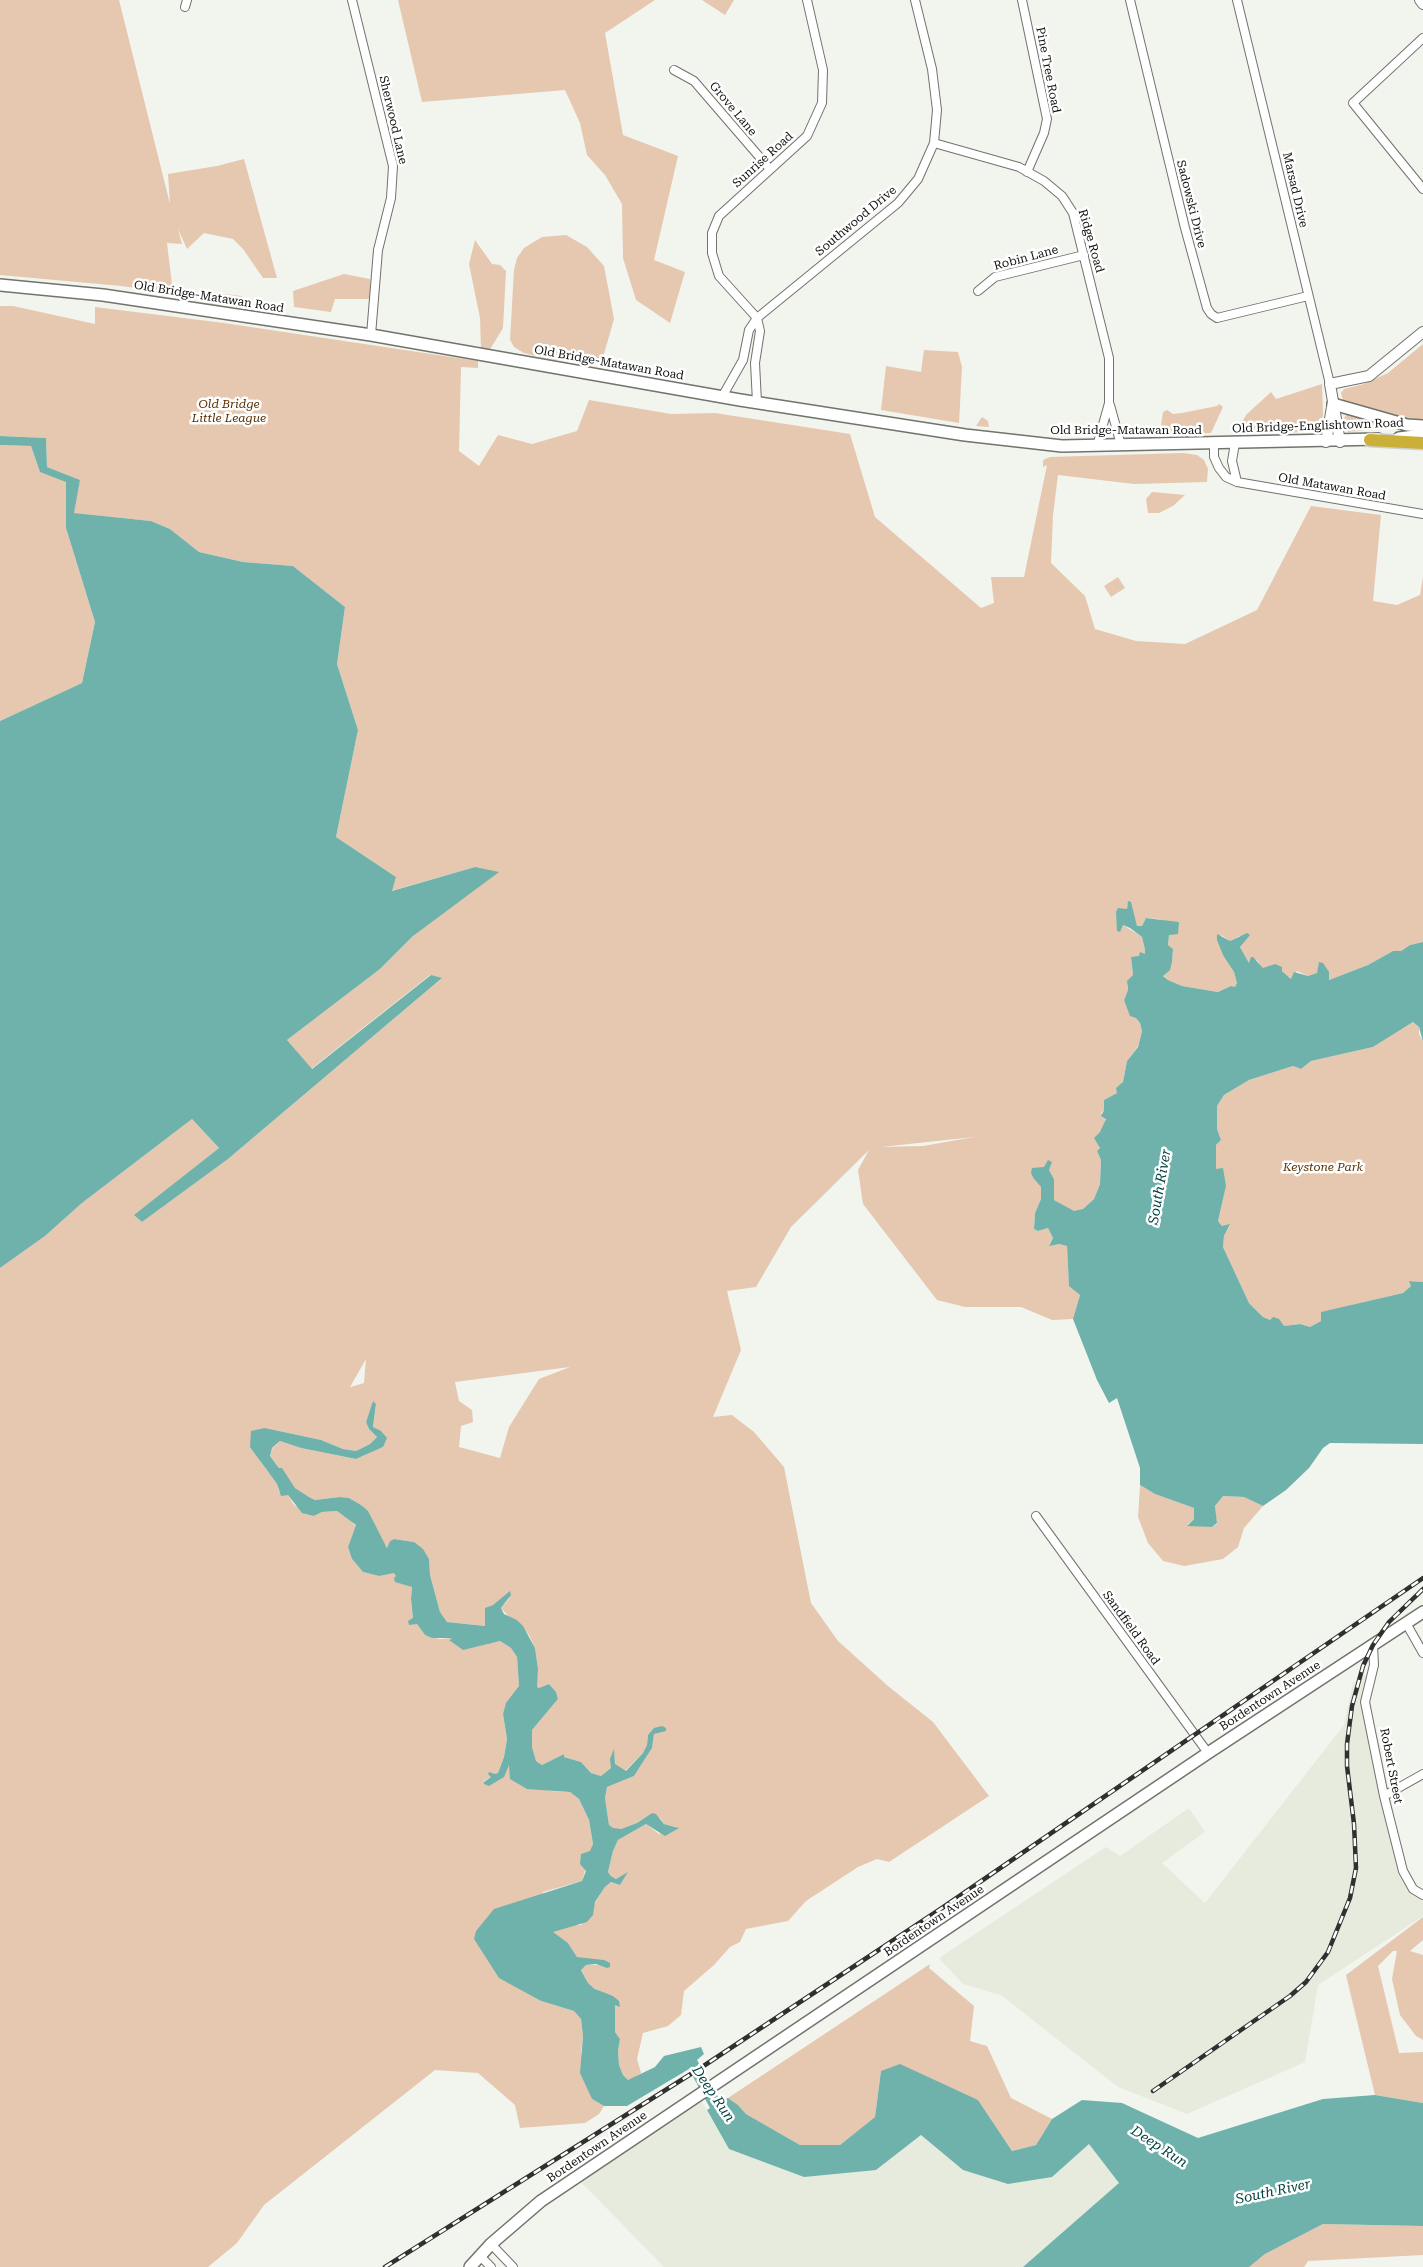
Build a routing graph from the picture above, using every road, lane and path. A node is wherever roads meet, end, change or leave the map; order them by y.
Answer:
1 (352, 0) edge
2 (807, 0) edge
3 (915, 0) edge
4 (1022, 0) edge
5 (1130, 0) edge
6 (1237, 0) edge
7 (1420, 0) edge
8 (1423, 4) edge
9 (1423, 38) edge
10 (674, 70) dead end
11 (934, 142) junction
12 (769, 168) junction
13 (1027, 172) junction
14 (1423, 189) edge
15 (1084, 255) junction
16 (0, 285) edge
17 (978, 291) dead end
18 (1308, 296) junction
19 (757, 318) junction
20 (1423, 332) edge
21 (371, 335) junction
22 (743, 360) junction
23 (755, 363) junction
24 (1330, 384) junction
25 (722, 397) junction
26 (757, 402) junction
27 (1109, 403) junction
28 (1333, 404) junction
29 (1423, 426) edge
30 (1423, 435) edge
31 (1370, 440) junction
32 (1326, 442) junction
33 (1340, 442) junction
34 (1423, 443) edge
35 (1214, 444) junction
36 (1234, 444) junction
37 (1121, 445) junction
38 (1097, 446) junction
39 (1237, 482) junction
40 (1423, 514) edge
41 (1036, 1516) dead end
42 (1423, 1612) edge
43 (1406, 1623) junction
44 (1373, 1645) junction
45 (1423, 1653) edge
46 (1208, 1753) junction
47 (1423, 1774) edge
48 (1384, 1796) junction
49 (1423, 1895) edge
50 (491, 2244) junction
51 (480, 2256) junction
52 (470, 2267) edge
53 (491, 2267) edge
54 (513, 2267) edge

1 - 21 street, Sherwood Lane
2 - 12 street, Sunrise Road
3 - 11 street, Southwood Drive
4 - 13 street, Pine Tree Road
5 - 18 street, Sadowski Drive
6 - 18 street, Marsad Drive
7 - 8 street
9 - 14 street
10 - 12 street, Grove Lane
11 - 13 street, Ridge Road
11 - 19 street, Southwood Drive
12 - 19 street, Sunrise Road
13 - 15 street, Ridge Road
15 - 17 street, Robin Lane
15 - 27 street, Ridge Road
16 - 21 main road, Old Bridge-Matawan Road
18 - 24 street, Marsad Drive
19 - 22 street, Southwood Drive
19 - 23 street
20 - 24 street
21 - 25 main road, Old Bridge-Matawan Road
22 - 23 street
22 - 25 street, Southwood Drive
23 - 26 street
24 - 28 street
25 - 26 main road, Old Bridge-Matawan Road
26 - 38 main road, Old Bridge-Matawan Road
27 - 37 street, Ridge Road
27 - 38 street, Ridge Road
28 - 29 main road
28 - 32 street
28 - 33 street
30 - 31 main road, Old Bridge-Englishtown Road
31 - 33 main road, Old Bridge-Englishtown Road
31 - 34 highway
32 - 33 main road, Old Bridge-Englishtown Road
32 - 36 main road, Old Bridge-Englishtown Road
35 - 36 main road, Old Bridge-Englishtown Road
35 - 37 main road, Old Bridge-Matawan Road
35 - 39 street, Old Matawan Road
36 - 39 street
37 - 38 main road, Old Bridge-Matawan Road
39 - 40 street, Old Matawan Road
41 - 46 street, Sandfield Road
42 - 43 main road, Bordentown Avenue
43 - 44 main road, Bordentown Avenue
43 - 45 street
44 - 46 main road, Bordentown Avenue
44 - 48 street, Robert Street
46 - 50 main road, Bordentown Avenue
47 - 48 street
48 - 49 street, Robert Street
50 - 51 main road, Bordentown Avenue
50 - 54 street
51 - 52 main road, Bordentown Avenue
51 - 53 street

